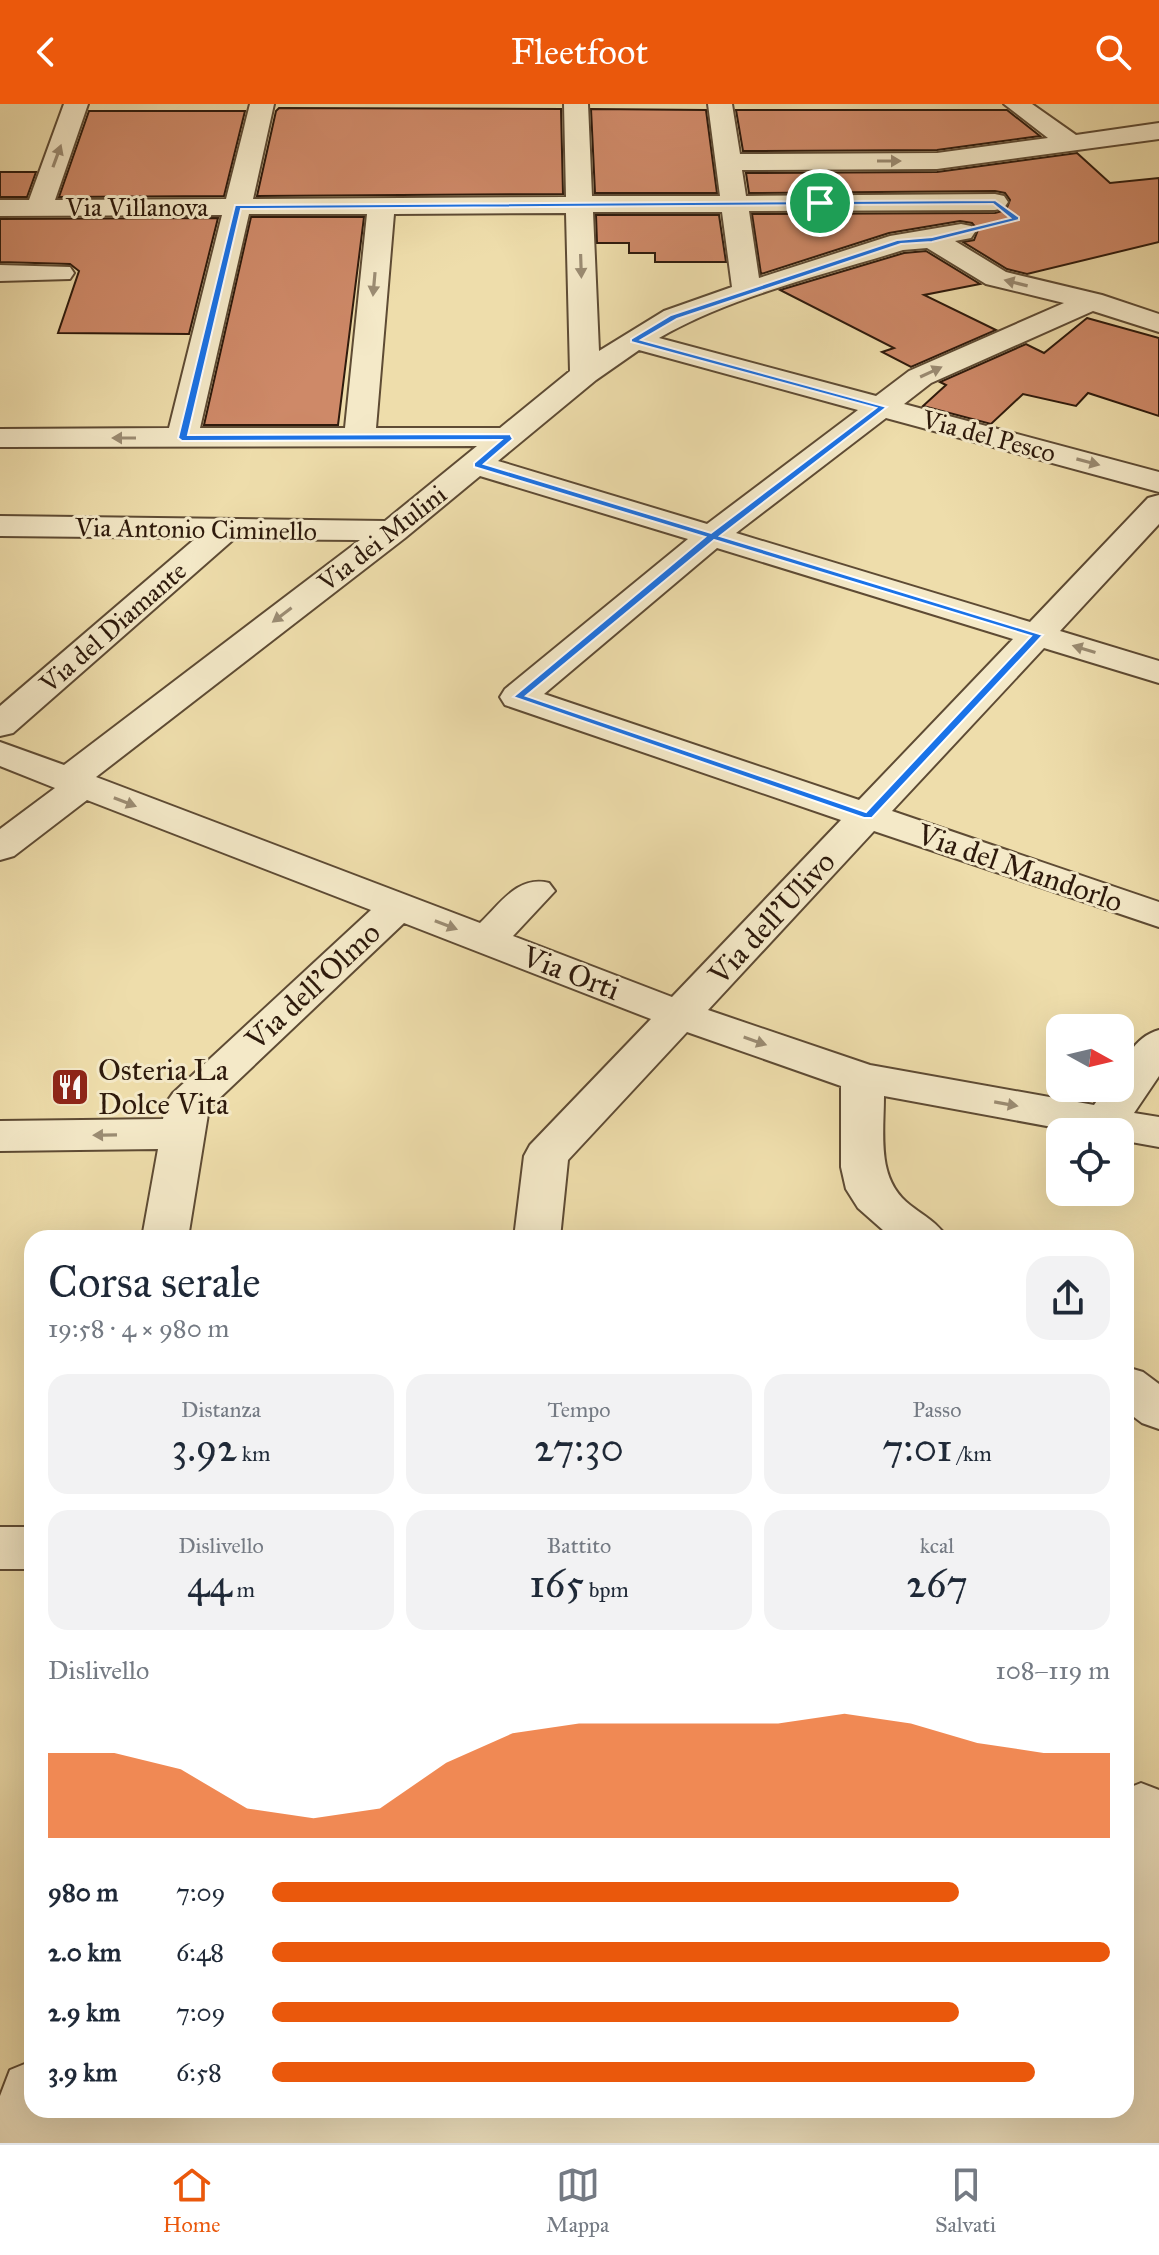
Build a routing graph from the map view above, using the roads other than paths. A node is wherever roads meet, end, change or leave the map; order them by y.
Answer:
1 (76, 104) edge
2 (262, 104) edge
3 (576, 104) edge
4 (720, 104) edge
5 (1016, 104) edge
6 (1159, 131) edge
7 (1070, 142) junction
8 (965, 158) junction
9 (727, 162) junction
10 (995, 202) junction
11 (732, 204) junction
12 (579, 205) junction
13 (381, 206) junction
14 (237, 207) junction
15 (0, 208) edge
16 (39, 208) junction
17 (932, 239) junction
18 (0, 273) edge
19 (60, 273) dead end
20 (747, 291) junction
21 (1092, 301) junction
22 (1159, 323) edge
23 (584, 338) junction
24 (628, 344) junction
25 (585, 374) junction
26 (883, 407) junction
27 (360, 437) junction
28 (510, 437) junction
29 (0, 438) edge
30 (182, 438) junction
31 (477, 465) junction
32 (1159, 482) edge
33 (1159, 505) edge
34 (0, 526) edge
35 (226, 529) junction
36 (393, 531) junction
37 (712, 536) junction
38 (1037, 635) junction
39 (1159, 672) edge
40 (0, 725) edge
41 (0, 753) edge
42 (76, 782) junction
43 (868, 816) junction
44 (0, 848) edge
45 (535, 891) dead end
46 (398, 906) junction
47 (1159, 915) edge
48 (486, 940) junction
49 (681, 1015) junction
50 (1159, 1044) edge
51 (863, 1078) junction
52 (1083, 1118) edge
53 (1108, 1118) edge
54 (1134, 1127) edge
55 (1159, 1132) edge
56 (183, 1134) junction
57 (0, 1136) edge
58 (166, 1230) edge
59 (538, 1230) edge
60 (913, 1230) edge
61 (1134, 1391) edge
62 (1159, 1410) edge
63 (0, 1548) edge
64 (24, 1548) edge
65 (1141, 1808) dead end
66 (21, 2122) edge
67 (1154, 2123) edge

16 -> 1 street
2 - 14 street
3 - 12 street
4 - 9 street
5 - 7 street
6 - 7 street
7 - 8 street
9 -> 8 street
8 - 10 street
9 - 11 street
10 - 11 street, Via Villanova
10 - 17 street, Via dei Mulini
11 - 12 street, Via Villanova
11 - 20 street
12 - 13 street, Via Villanova
12 -> 23 street
13 - 14 street, Via Villanova
13 -> 27 street
14 - 16 street, Via Villanova
14 - 30 street
15 - 16 street, Via Villanova
17 - 20 street, Via dei Mulini
21 -> 17 street
18 - 19 street
20 - 24 street, Via dei Mulini
21 - 22 street
26 -> 21 street
23 - 24 street, Via del Pesco
23 - 25 street
24 - 25 street, Via dei Mulini
24 - 26 street, Via del Pesco
25 - 28 street, Via dei Mulini
26 -> 32 street, Via del Pesco
26 - 37 street
27 - 28 street
27 - 30 street
28 - 31 street, Via dei Mulini
30 -> 29 street
31 - 36 street, Via dei Mulini
31 - 37 street
33 - 38 street, Via dell'Ulivo
34 - 35 street, Via Antonio Ciminello
35 - 36 street, Via Antonio Ciminello
35 - 40 street, Via del Diamante
36 -> 42 street, Via dei Mulini
37 - 38 street
37 - 43 street, Via del Mandorlo
39 -> 38 street
38 - 43 street, Via dell'Ulivo
41 - 42 street, Via Orti
42 - 44 street, Via dei Mulini
42 -> 46 street, Via Orti
43 - 47 street, Via del Mandorlo
43 - 49 street, Via dell'Ulivo
45 - 48 street
46 -> 48 street, Via Orti
46 - 56 street, Via dell'Olmo
48 - 49 street, Via Orti
49 -> 51 street, Via Orti
49 - 59 street, Via dell'Ulivo
50 - 53 street
51 -> 52 street, Via Orti
51 - 60 street
54 - 55 street, Via Orti
56 -> 57 street
56 - 58 street, Via dell'Olmo
61 - 62 street
63 - 64 street
65 - 67 street
66 - 67 street

